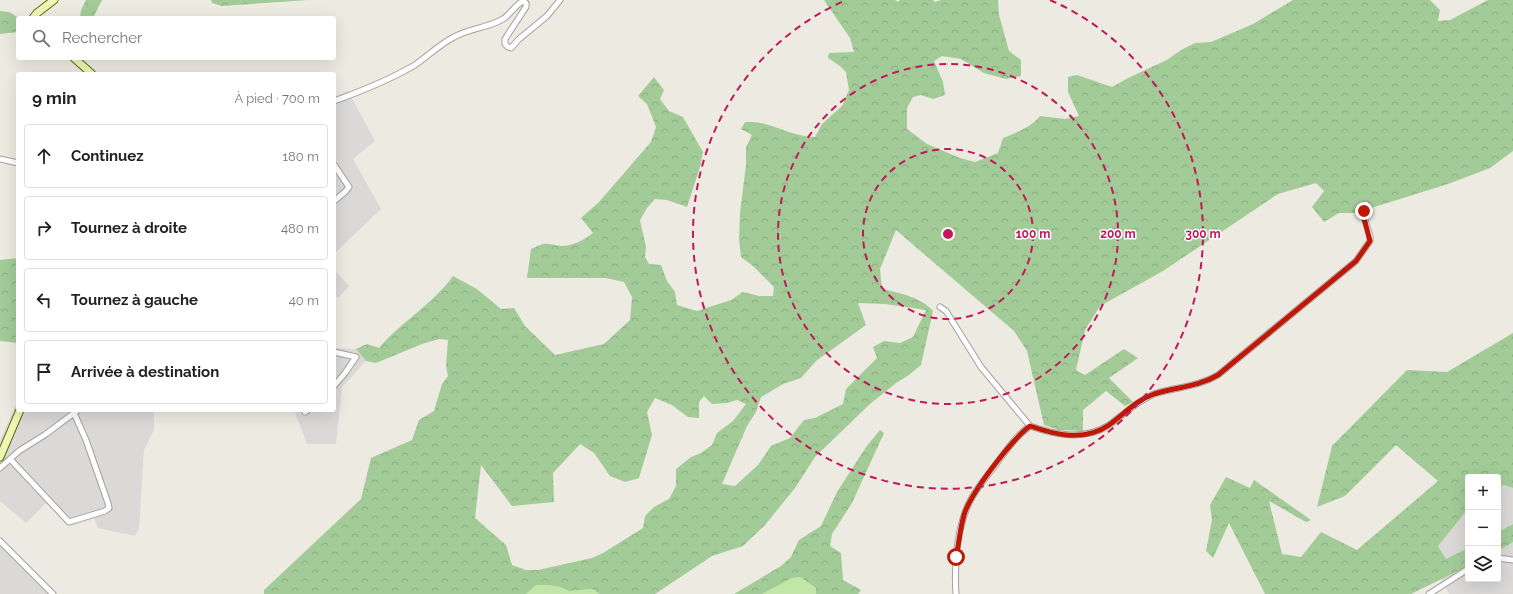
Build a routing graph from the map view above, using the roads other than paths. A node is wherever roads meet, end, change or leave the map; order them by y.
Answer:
1 (54, 0) edge
2 (560, 0) edge
3 (35, 16) edge
4 (76, 60) edge
5 (90, 72) edge
6 (336, 100) edge
7 (0, 159) edge
8 (16, 163) edge
9 (336, 167) edge
10 (336, 199) edge
11 (1366, 204) dead end
12 (940, 307) dead end
13 (336, 352) edge
14 (336, 384) edge
15 (19, 412) edge
16 (75, 412) edge
17 (76, 412) edge
18 (1030, 426) junction
19 (0, 457) edge
20 (10, 459) junction
21 (0, 468) edge
22 (0, 541) edge
23 (1501, 558) edge
24 (1513, 560) edge
25 (1465, 571) edge
26 (53, 594) edge
27 (956, 594) edge
28 (1429, 594) edge

1 - 3 street
2 - 6 street
4 - 5 street
7 - 8 street
9 - 10 street
11 - 18 street
12 - 18 street
13 - 14 street
15 - 19 street
16 - 20 street
17 - 20 street
18 - 27 street
20 - 21 street
22 - 26 street
23 - 24 street
25 - 28 street

